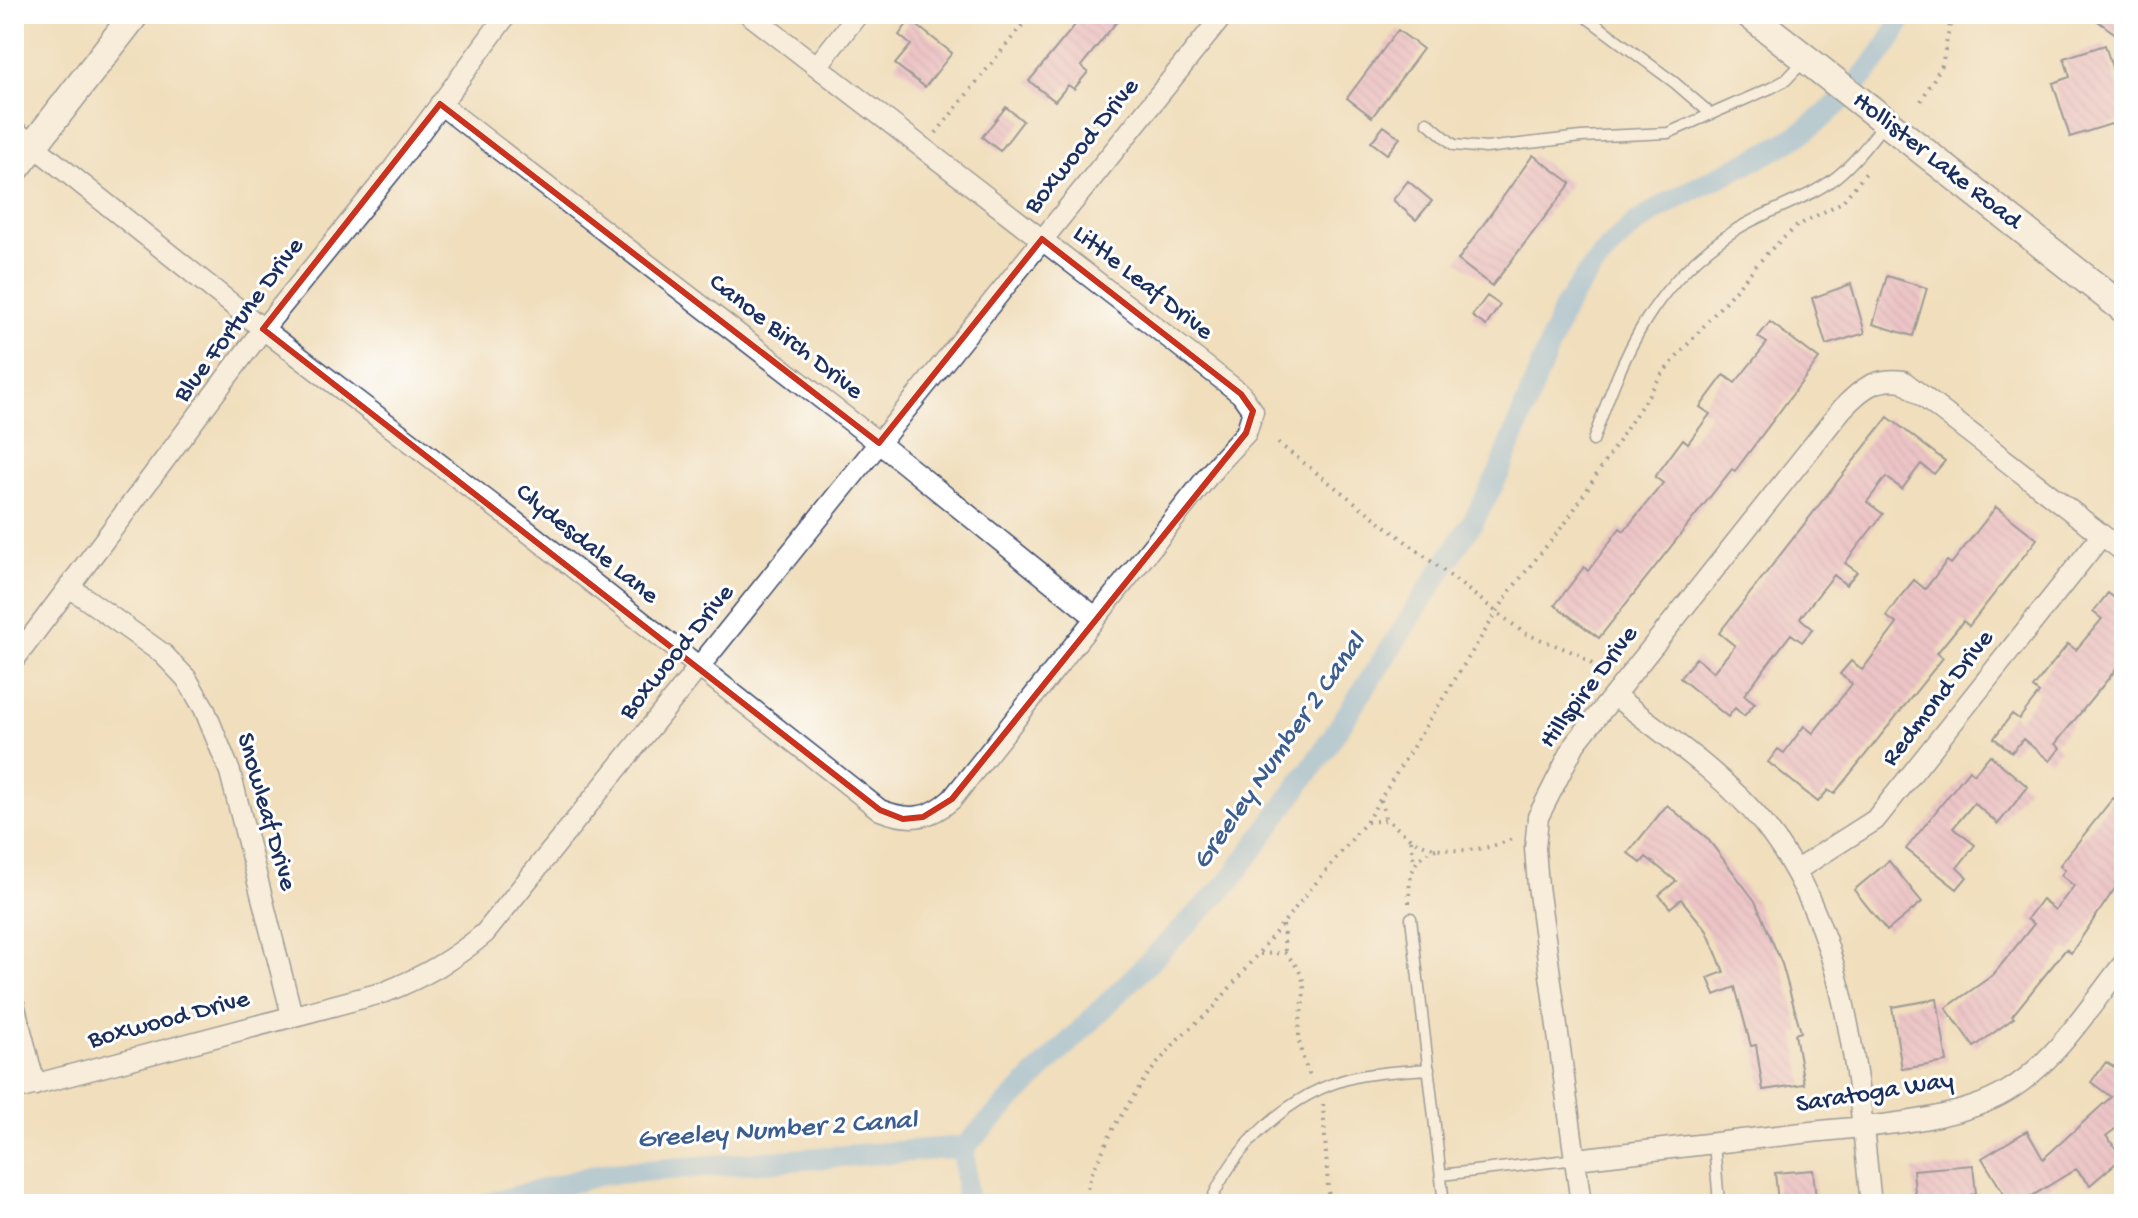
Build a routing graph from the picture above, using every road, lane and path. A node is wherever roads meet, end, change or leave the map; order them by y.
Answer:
1 (135, 14) edge
2 (507, 14) edge
3 (749, 14) edge
4 (858, 14) edge
5 (1031, 14) edge
6 (1224, 14) edge
7 (1582, 14) edge
8 (1749, 14) edge
9 (1952, 14) edge
10 (1812, 64) junction
11 (817, 66) junction
12 (1921, 101) dead end
13 (440, 104) junction
14 (1711, 114) junction
15 (1879, 117) junction
16 (1427, 122) dead end
17 (935, 135) dead end
18 (24, 138) edge
19 (1871, 164) dead end
20 (16, 168) dead end
21 (1042, 239) junction
22 (2124, 309) edge
23 (263, 329) junction
24 (1593, 441) dead end
25 (879, 443) junction
26 (1278, 443) dead end
27 (2102, 535) junction
28 (2124, 552) edge
29 (71, 588) junction
30 (1496, 612) junction
31 (1095, 617) junction
32 (14, 660) edge
33 (698, 668) junction
34 (1604, 673) dead end
35 (1615, 696) junction
36 (1381, 798) junction
37 (1387, 820) junction
38 (1366, 822) junction
39 (1521, 834) dead end
40 (1410, 838) junction
41 (1438, 848) junction
42 (1414, 865) junction
43 (1795, 871) junction
44 (1411, 918) joint
45 (1283, 925) junction
46 (1285, 953) junction
47 (1258, 955) junction
48 (2124, 963) edge
49 (14, 1004) edge
50 (292, 1015) junction
51 (1429, 1069) junction
52 (35, 1085) junction
53 (14, 1090) edge
54 (1318, 1092) junction
55 (1863, 1126) junction
56 (1714, 1143) junction
57 (1576, 1159) junction
58 (1441, 1175) junction
59 (1083, 1204) edge
60 (1210, 1204) edge
61 (1329, 1204) edge
62 (1444, 1204) edge
63 (1581, 1204) edge
64 (1719, 1204) edge
65 (1871, 1204) edge

1 - 18 street
2 - 13 street, Blue Fortune Drive
3 - 11 street, Little Leaf Drive
4 - 11 street
5 - 17 path
6 - 21 street, Boxwood Drive
7 - 14 lane
8 - 10 street, Hollister Lake Road
9 - 12 path
10 - 14 lane
10 - 15 street, Hollister Lake Road
11 - 21 street, Little Leaf Drive
13 - 23 street, Blue Fortune Drive
13 - 25 street, Canoe Birch Drive
14 - 16 lane
15 - 22 street, Hollister Lake Road
15 - 24 lane
18 - 20 street
18 - 23 street, Clydesdale Lane
19 - 30 path
21 - 25 street, Boxwood Drive
21 - 31 street, Little Leaf Drive
23 - 29 street, Blue Fortune Drive
23 - 33 street, Clydesdale Lane
25 - 31 street, Canoe Birch Drive
25 - 33 street, Boxwood Drive
26 - 30 path
27 - 28 street
27 - 35 street, Hillspire Drive
27 - 43 street, Redmond Drive
29 - 32 street, Blue Fortune Drive
29 - 50 street, Snowleaf Drive
30 - 34 path
30 - 36 path
31 - 33 street, Clydesdale Lane
33 - 50 street, Boxwood Drive
35 - 43 street
35 - 57 street, Hillspire Drive
36 - 37 path
36 - 38 path
37 - 38 path
37 - 40 path
38 - 45 path
39 - 41 path
40 - 41 path
40 - 42 path
41 - 42 path
42 - 44 path
43 - 55 street
44 - 51 lane
45 - 46 path
45 - 47 path
46 - 47 path
46 - 54 path
47 - 59 path
48 - 55 street, Saratoga Way
49 - 52 street
50 - 52 street, Boxwood Drive
51 - 54 lane
51 - 58 lane
52 - 53 street, Boxwood Drive
54 - 60 lane
54 - 61 path
55 - 56 street, Saratoga Way
55 - 65 street
56 - 57 street, Saratoga Way
56 - 64 lane
57 - 58 lane
57 - 63 street, Hillspire Drive
58 - 62 lane

